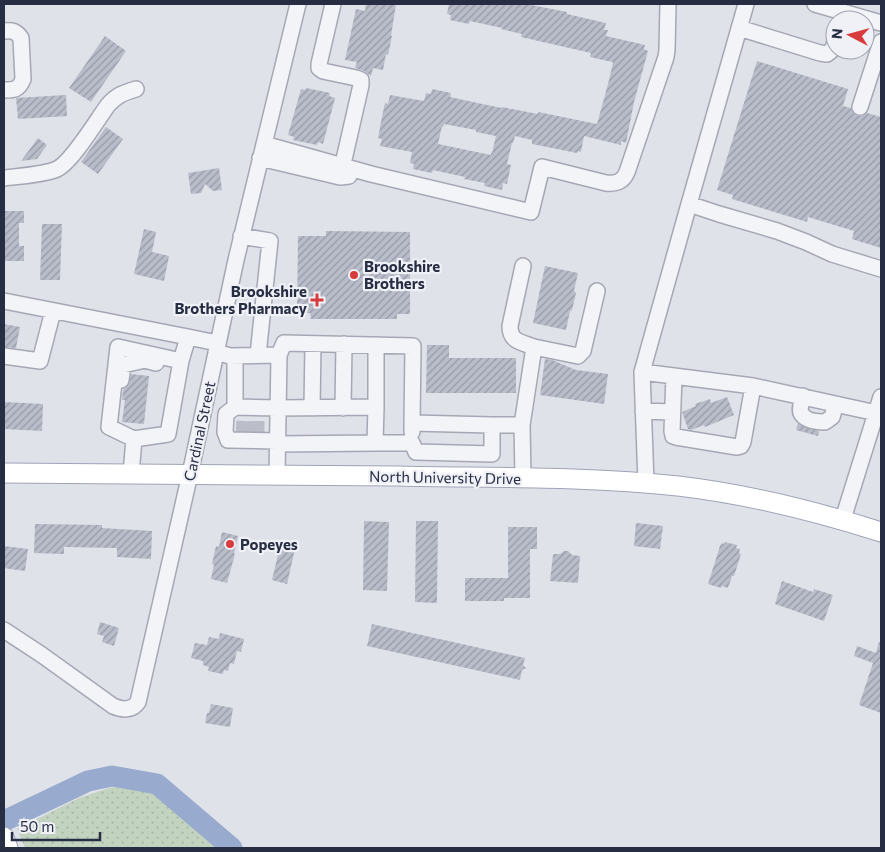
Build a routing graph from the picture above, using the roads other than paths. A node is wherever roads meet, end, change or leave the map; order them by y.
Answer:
1 (298, 4) edge
2 (333, 4) edge
3 (668, 4) edge
4 (746, 4) edge
5 (815, 4) edge
6 (828, 10) edge
7 (739, 28) junction
8 (4, 31) edge
9 (881, 42) edge
10 (825, 54) edge
11 (136, 89) dead end
12 (4, 90) edge
13 (860, 107) dead end
14 (262, 151) junction
15 (341, 171) junction
16 (4, 178) edge
17 (689, 204) junction
18 (241, 236) junction
19 (523, 266) dead end
20 (881, 269) edge
21 (597, 291) dead end
22 (4, 301) edge
23 (53, 311) junction
24 (122, 324) junction
25 (188, 336) junction
26 (312, 344) junction
27 (344, 344) junction
28 (376, 345) junction
29 (118, 347) junction
30 (216, 347) junction
31 (534, 347) junction
32 (258, 355) junction
33 (279, 355) junction
34 (4, 356) edge
35 (235, 356) junction
36 (182, 361) junction
37 (642, 372) junction
38 (674, 376) junction
39 (753, 386) junction
40 (175, 394) junction
41 (803, 396) junction
42 (881, 397) edge
43 (836, 404) junction
44 (376, 407) junction
45 (278, 408) junction
46 (312, 408) junction
47 (343, 408) junction
48 (643, 412) junction
49 (672, 412) junction
50 (879, 413) edge
51 (111, 415) junction
52 (412, 423) junction
53 (248, 424) junction
54 (492, 424) junction
55 (522, 425) junction
56 (134, 439) junction
57 (278, 443) junction
58 (375, 443) junction
59 (412, 444) junction
60 (4, 474) edge
61 (131, 474) junction
62 (190, 474) junction
63 (277, 475) junction
64 (523, 478) junction
65 (646, 483) junction
66 (843, 520) junction
67 (881, 532) edge
68 (4, 630) edge
69 (4, 837) edge
70 (8, 848) edge

1 - 14 street, Cardinal Street
2 - 15 street
3 - 15 street
4 - 7 street
5 - 6 street
7 - 10 street
7 - 17 street
8 - 12 street
9 - 13 street
11 - 16 street
14 - 15 street
14 - 18 street, Cardinal Street
17 - 20 street
17 - 37 street
18 - 30 street, Cardinal Street
18 - 32 street
19 - 31 street
21 - 31 street
22 - 23 street
23 - 24 street
23 - 34 street
24 - 25 street
24 - 29 street
25 - 30 street
25 - 36 street
26 - 27 street
26 - 33 street
26 - 46 street
27 - 28 street
27 - 47 street
28 - 44 street
28 - 52 street
29 - 36 street
29 - 51 street
30 - 35 street
30 - 62 street, Cardinal Street
31 - 55 street
32 - 33 street
32 - 35 street
33 - 45 street
35 - 53 street
36 - 40 street
37 - 38 street
37 - 48 street
38 - 39 street
38 - 49 street
39 - 41 street
39 - 49 street
40 - 51 street
40 - 56 street
41 - 43 street
41 - 43 street
42 - 50 street
43 - 50 street
44 - 47 street
44 - 58 street
45 - 46 street
45 - 53 street
45 - 57 street
46 - 47 street
48 - 49 street
48 - 65 street
50 - 66 street
51 - 56 street
52 - 54 street
52 - 59 street
53 - 57 street
54 - 55 street
54 - 59 street
55 - 64 street
56 - 61 street
57 - 58 street
57 - 63 street
58 - 59 street
60 - 61 main road, North University Drive
61 - 62 main road, North University Drive
62 - 63 main road, North University Drive
62 - 68 street, Cardinal Street
63 - 64 main road, North University Drive
64 - 65 main road, North University Drive
65 - 66 main road, North University Drive
66 - 67 main road, North University Drive
69 - 70 main road

